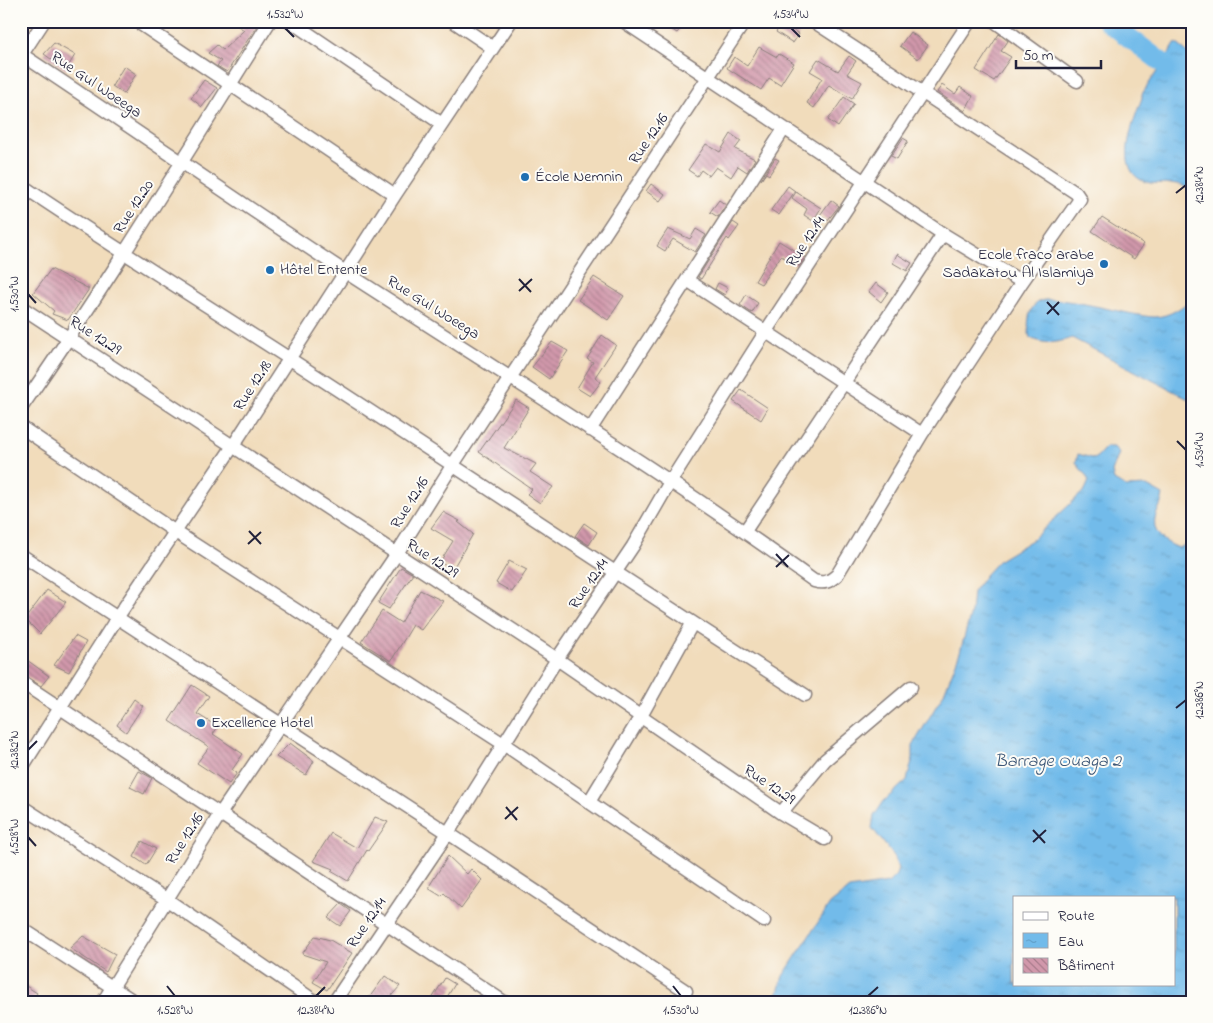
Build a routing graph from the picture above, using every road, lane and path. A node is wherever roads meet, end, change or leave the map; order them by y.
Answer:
1 (44, 21) edge
2 (136, 21) edge
3 (270, 21) edge
4 (290, 21) edge
5 (453, 21) edge
6 (511, 21) edge
7 (623, 21) edge
8 (745, 21) edge
9 (813, 21) edge
10 (970, 21) edge
11 (994, 21) edge
12 (493, 48) junction
13 (22, 55) edge
14 (708, 79) junction
15 (1077, 81) dead end
16 (230, 84) junction
17 (922, 93) junction
18 (442, 124) junction
19 (784, 129) junction
20 (183, 162) junction
21 (866, 181) junction
22 (21, 185) edge
23 (395, 195) junction
24 (943, 234) junction
25 (123, 253) junction
26 (346, 272) junction
27 (686, 280) junction
28 (1022, 282) junction
29 (21, 307) edge
30 (766, 332) junction
31 (69, 339) junction
32 (290, 359) junction
33 (511, 377) junction
34 (844, 384) junction
35 (21, 408) edge
36 (21, 427) edge
37 (590, 430) junction
38 (922, 434) junction
39 (233, 446) junction
40 (452, 466) junction
41 (670, 482) junction
42 (174, 531) junction
43 (745, 531) junction
44 (21, 555) edge
45 (396, 555) junction
46 (615, 574) junction
47 (117, 618) junction
48 (692, 624) junction
49 (340, 638) junction
50 (557, 660) junction
51 (21, 682) edge
52 (911, 687) dead end
53 (805, 695) dead end
54 (61, 708) junction
55 (641, 716) junction
56 (281, 726) junction
57 (505, 745) junction
58 (21, 769) edge
59 (589, 802) junction
60 (21, 806) edge
61 (780, 813) junction
62 (220, 814) junction
63 (448, 833) junction
64 (825, 839) dead end
65 (166, 899) junction
66 (764, 921) dead end
67 (386, 923) junction
68 (21, 928) edge
69 (113, 987) junction
70 (686, 991) dead end
71 (103, 1002) edge
72 (135, 1002) edge
73 (316, 1002) edge
74 (334, 1002) edge
75 (504, 1002) edge

1 - 13 street
2 - 16 street
3 - 16 street, Rue 12.20
4 - 18 street
5 - 12 street
6 - 12 street, Rue 12.18
7 - 14 street
8 - 14 street, Rue 12.16
9 - 17 street
10 - 17 street, Rue 12.14
11 - 15 street
12 - 18 street, Rue 12.18
13 - 20 street, Rue Gul Woeega
14 - 19 street
14 - 33 street, Rue 12.16
16 - 20 street, Rue 12.20
16 - 23 street
17 - 21 street, Rue 12.14
17 - 28 street
18 - 23 street, Rue 12.18
19 - 21 street
19 - 27 street
20 - 25 street, Rue 12.20
20 - 26 street, Rue Gul Woeega
21 - 24 street
21 - 30 street, Rue 12.14
22 - 25 street
23 - 26 street, Rue 12.18
24 - 28 street
24 - 34 street
25 - 31 street, Rue 12.20
25 - 32 street
26 - 32 street, Rue 12.18
26 - 33 street, Rue Gul Woeega
27 - 30 street
27 - 37 street
28 - 38 street
29 - 31 street, Rue 12.29
30 - 34 street
30 - 41 street, Rue 12.14
31 - 35 street, Rue 12.20
31 - 39 street, Rue 12.29
32 - 39 street, Rue 12.18
32 - 40 street
33 - 37 street, Rue Gul Woeega
33 - 40 street, Rue 12.16
34 - 38 street
34 - 43 street
36 - 42 street
37 - 41 street, Rue Gul Woeega
38 - 43 street, Rue Gul Woeega
39 - 42 street, Rue 12.18
39 - 45 street, Rue 12.29
40 - 45 street, Rue 12.16
40 - 46 street
41 - 43 street, Rue Gul Woeega
41 - 46 street, Rue 12.14
42 - 47 street, Rue 12.18
42 - 49 street
44 - 47 street
45 - 49 street, Rue 12.16
45 - 50 street, Rue 12.29
46 - 48 street
46 - 50 street, Rue 12.14
47 - 54 street, Rue 12.18
47 - 56 street
48 - 53 street
48 - 55 street
49 - 56 street, Rue 12.16
49 - 57 street
50 - 55 street, Rue 12.29
50 - 57 street, Rue 12.14
51 - 54 street
52 - 61 street
54 - 58 street, Rue 12.18
54 - 62 street
55 - 59 street
55 - 61 street, Rue 12.29
56 - 62 street, Rue 12.16
56 - 63 street
57 - 59 street
57 - 63 street, Rue 12.14
59 - 66 street
60 - 65 street
61 - 64 street, Rue 12.29
62 - 65 street, Rue 12.16
62 - 67 street
63 - 67 street, Rue 12.14
63 - 70 street
65 - 69 street, Rue 12.16
65 - 73 street
67 - 74 street, Rue 12.14
67 - 75 street
68 - 69 street
69 - 71 street, Rue 12.16
69 - 72 street

